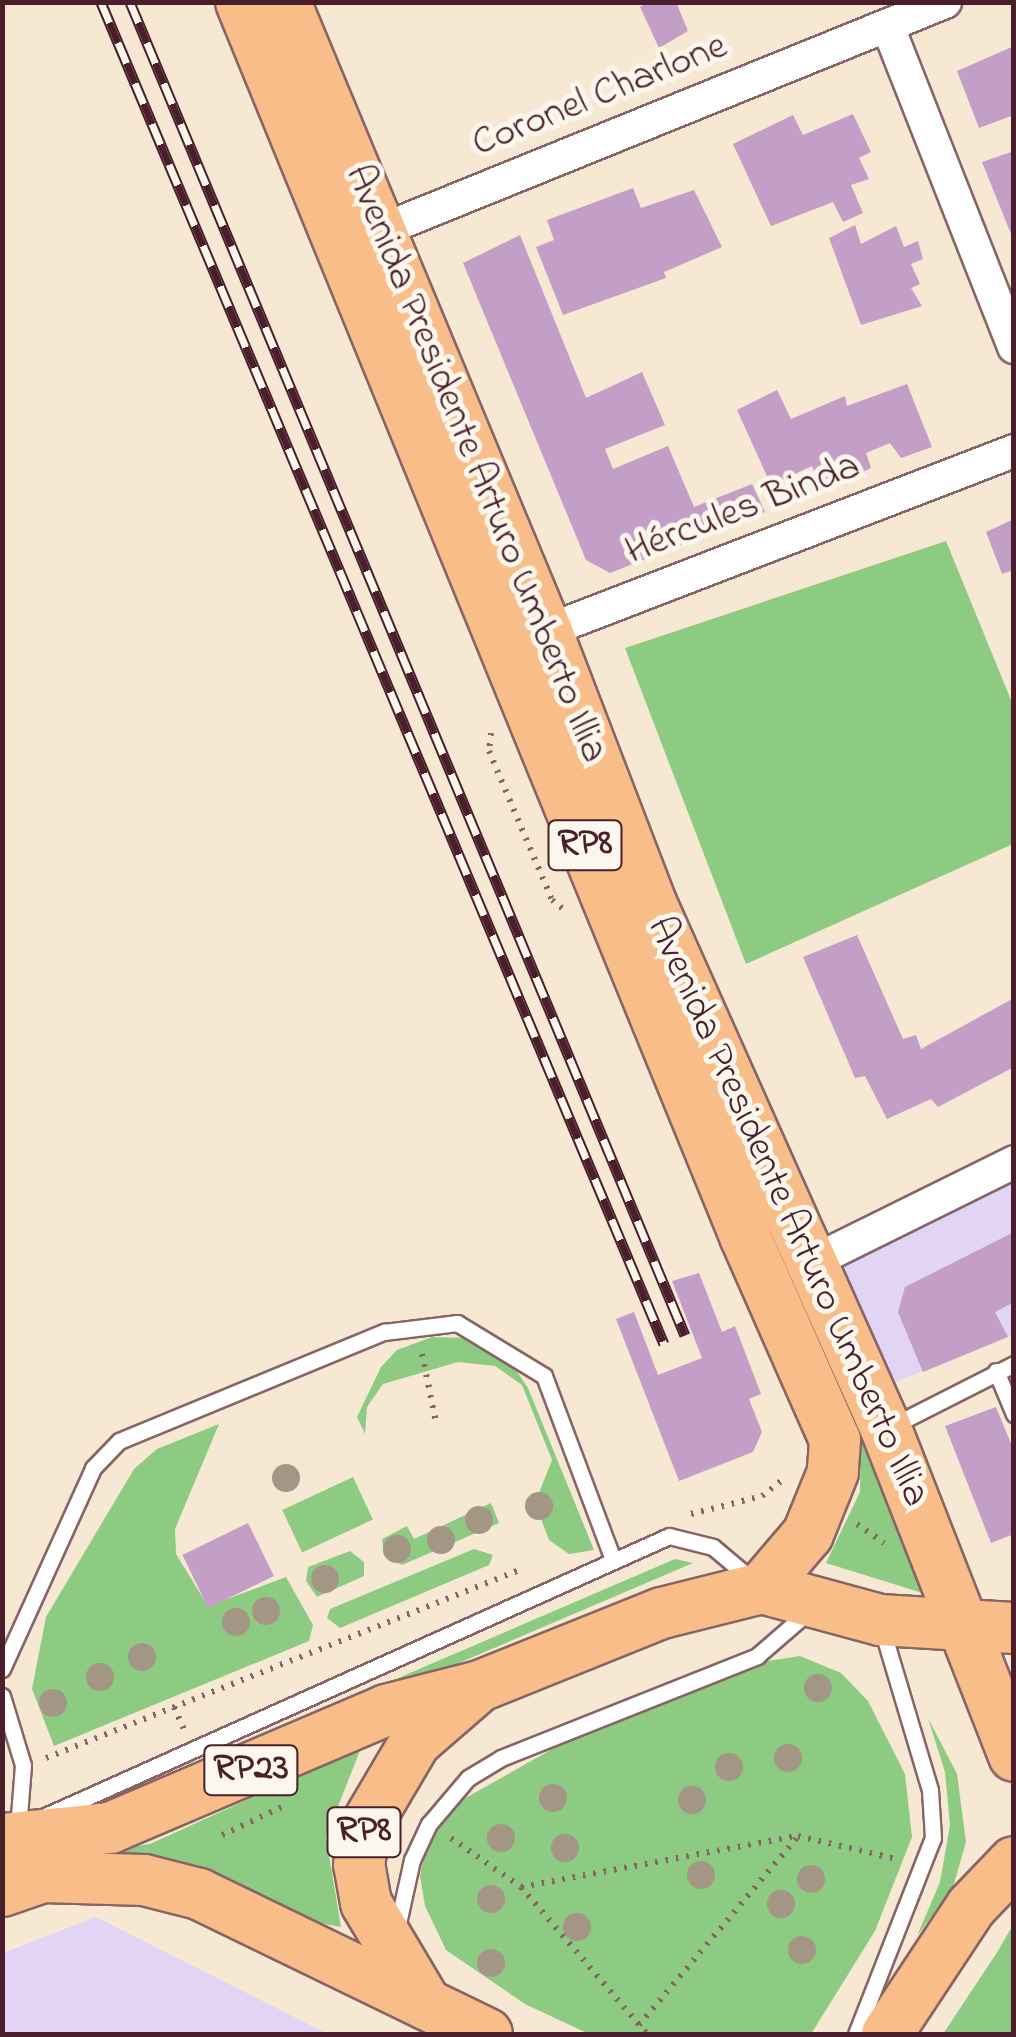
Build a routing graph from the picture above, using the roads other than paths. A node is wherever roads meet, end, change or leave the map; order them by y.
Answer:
1 (216, 2) edge
2 (241, 2) edge
3 (285, 2) edge
4 (945, 2) edge
5 (888, 27) junction
6 (362, 238) junction
7 (1014, 347) edge
8 (1014, 451) edge
9 (525, 639) junction
10 (1014, 1162) edge
11 (808, 1264) junction
12 (1014, 1364) edge
13 (996, 1371) junction
14 (1014, 1414) edge
15 (886, 1429) junction
16 (613, 1560) junction
17 (762, 1588) junction
18 (816, 1606) junction
19 (880, 1620) junction
20 (991, 1629) edge
21 (2, 1669) edge
22 (480, 1686) junction
23 (2, 1696) edge
24 (1014, 1756) edge
25 (10, 1836) edge
26 (1014, 1862) edge
27 (2, 1891) edge
28 (393, 1956) junction
29 (427, 2005) junction
30 (487, 2034) edge
31 (856, 2034) edge
32 (887, 2034) edge

1 - 6 main road
2 - 6 main road, Avenida Presidente Arturo Umberto Illia / RP8
3 - 6 main road, Avenida Presidente Arturo Umberto Illia / RP8
4 - 5 street, Coronel Charlone
5 - 6 street, Coronel Charlone
5 - 7 street
6 - 9 main road, Avenida Presidente Arturo Umberto Illia / RP8
8 - 9 street, Hércules Binda
9 - 11 main road, Avenida Presidente Arturo Umberto Illia / RP8
9 - 17 main road, Avenida Presidente Arturo Umberto Illia / RP8
10 - 11 street
11 - 15 main road, Avenida Presidente Arturo Umberto Illia / RP8
12 - 13 lane
13 - 14 lane
13 - 15 lane
15 - 20 main road, Avenida Presidente Arturo Umberto Illia / RP8
16 - 17 lane
16 - 21 lane
16 - 25 lane
17 - 18 main road
17 - 22 main road, RP8
18 - 19 main road
18 - 28 lane
19 - 20 main road
19 - 31 lane
20 - 24 main road, Avenida Presidente Arturo Umberto Illia / RP8
22 - 25 main road, RP23
22 - 28 main road, RP8
23 - 25 lane
26 - 32 main road
27 - 29 main road
28 - 29 main road, RP8
29 - 30 main road, RP8

